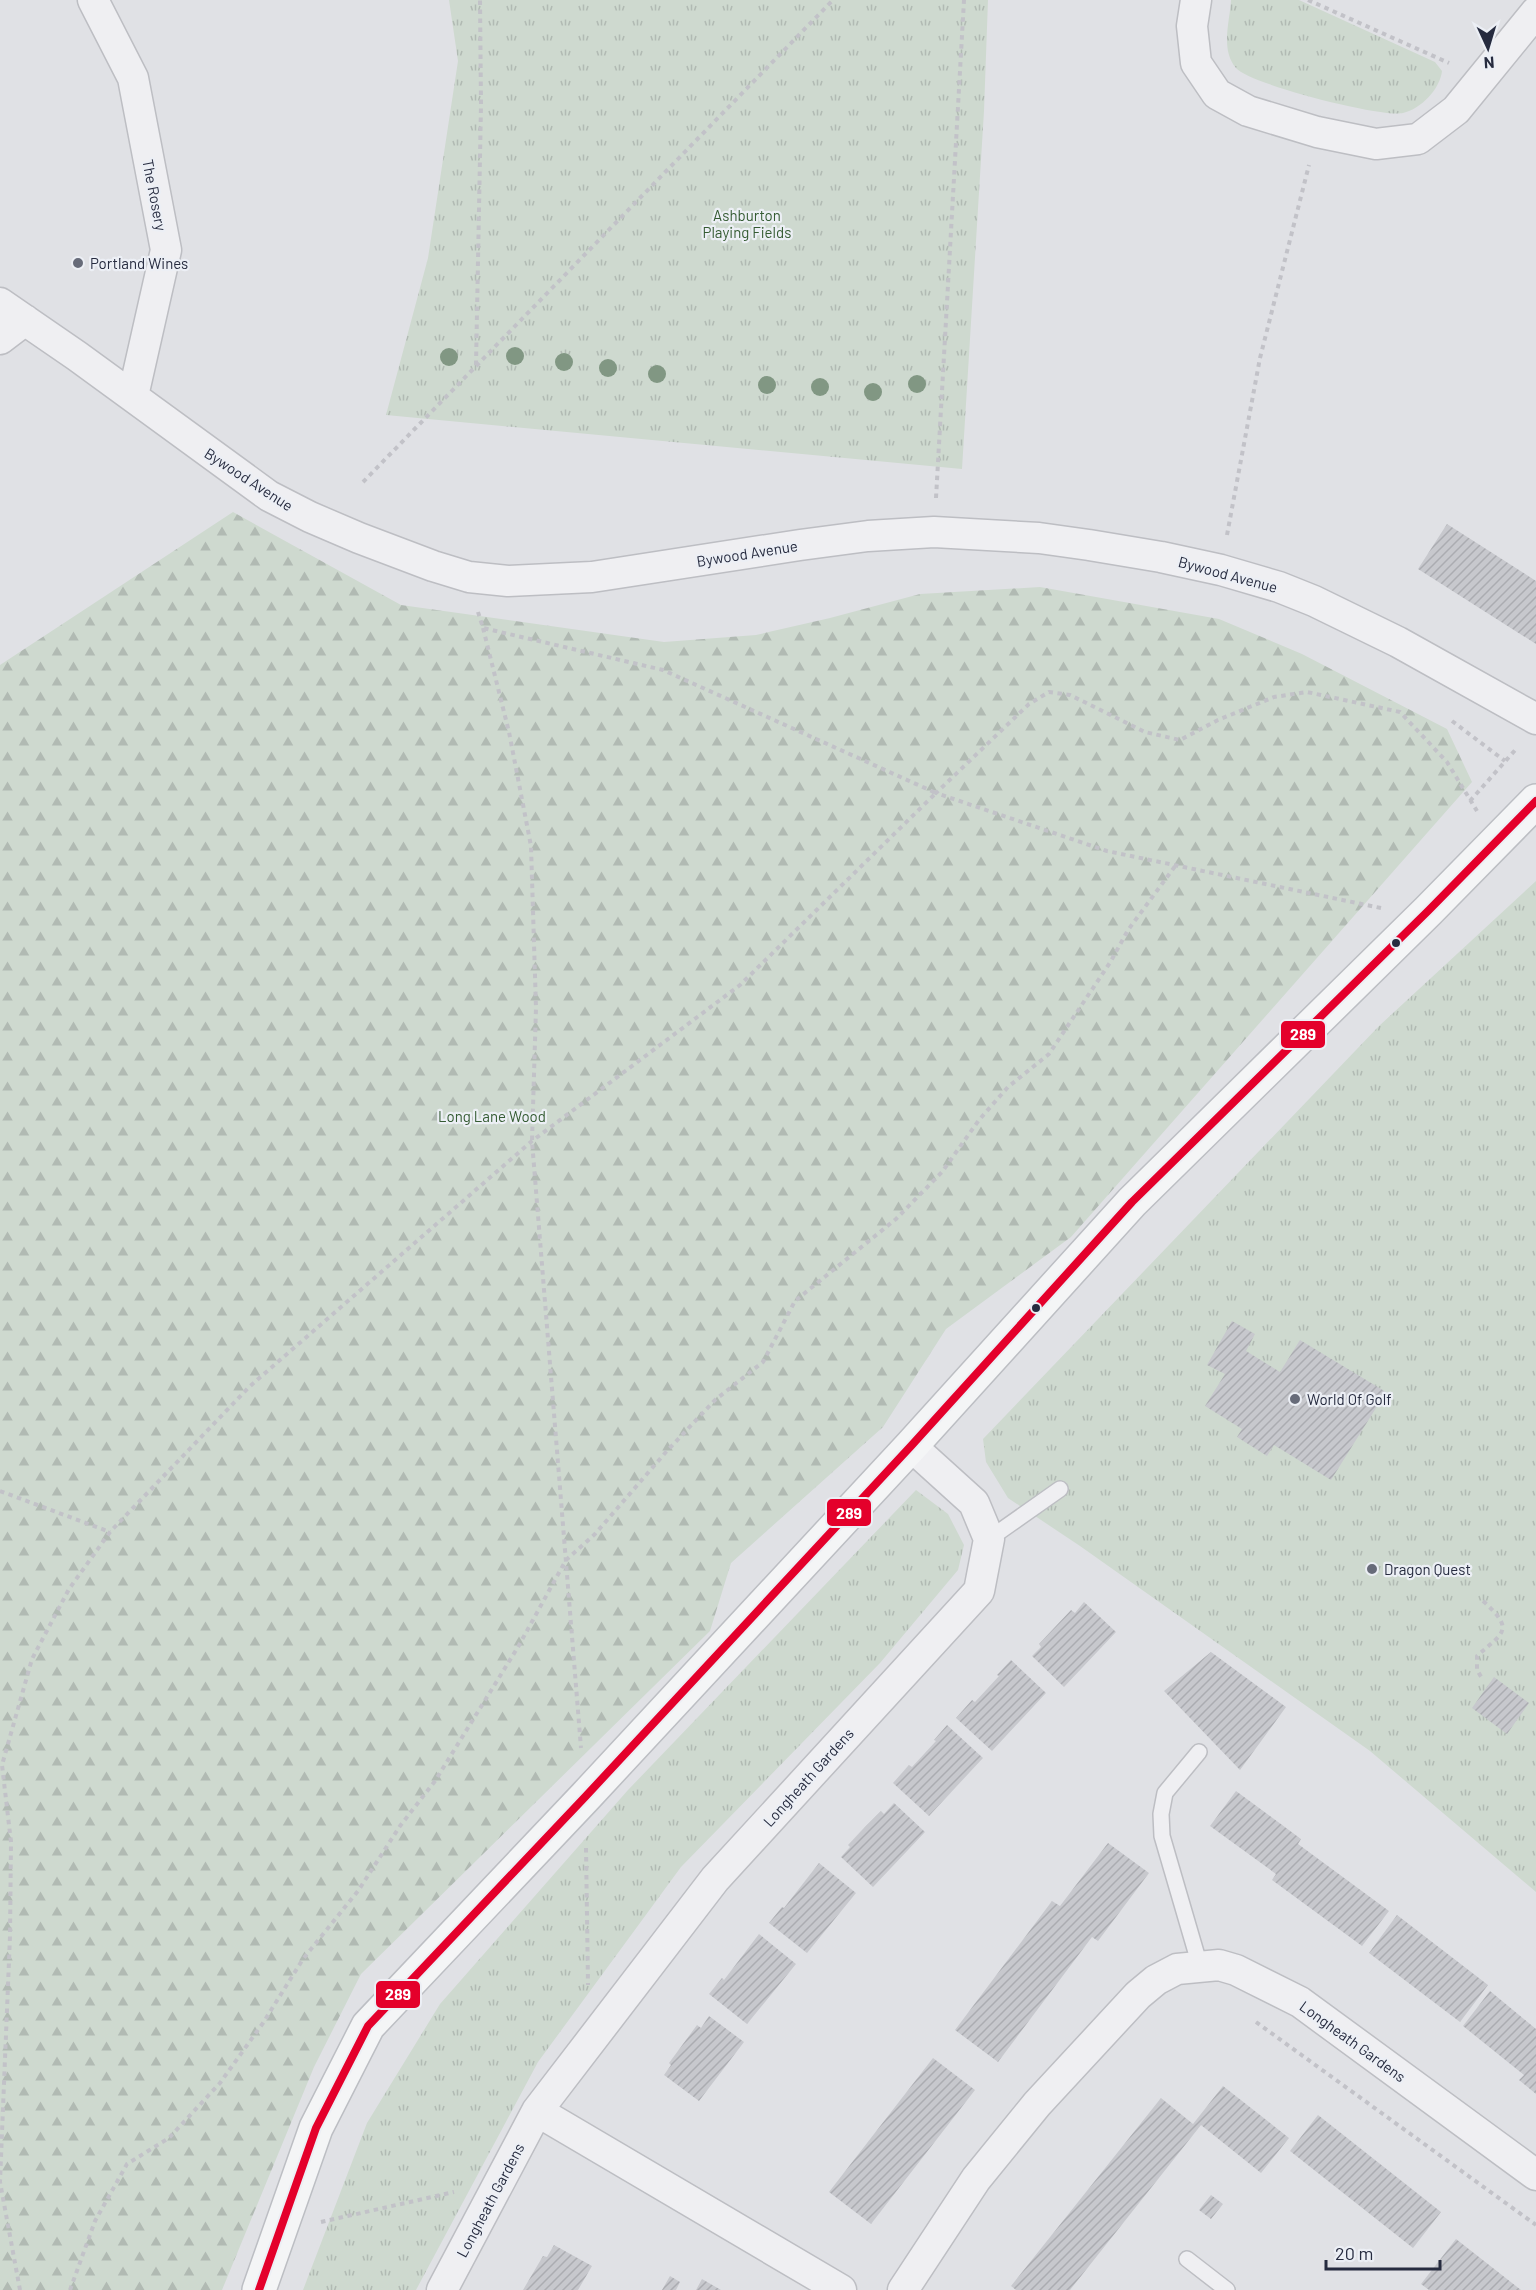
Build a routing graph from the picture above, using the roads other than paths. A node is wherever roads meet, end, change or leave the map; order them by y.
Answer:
1 (93, 0) edge
2 (1196, 0) edge
3 (1536, 12) edge
4 (0, 303) edge
5 (25, 320) junction
6 (0, 339) edge
7 (133, 396) junction
8 (1536, 719) edge
9 (1536, 801) edge
10 (911, 1446) junction
11 (1060, 1489) dead end
12 (989, 1539) junction
13 (1199, 1752) dead end
14 (1200, 1966) junction
15 (537, 2111) junction
16 (1536, 2175) edge
17 (1187, 2259) dead end
18 (259, 2290) edge
19 (442, 2290) edge
20 (841, 2290) edge
21 (903, 2290) edge
22 (1227, 2290) edge

1 - 7 street, The Rosery
2 - 3 street
4 - 5 street, Bywood Avenue
5 - 6 street
5 - 7 street, Bywood Avenue
7 - 8 street, Bywood Avenue
9 - 10 main road
10 - 12 street
10 - 18 main road
11 - 12 lane
12 - 15 street, Longheath Gardens
13 - 14 lane
14 - 16 street, Longheath Gardens
14 - 21 street, Longheath Gardens
15 - 19 street, Longheath Gardens
15 - 20 street
17 - 22 lane

